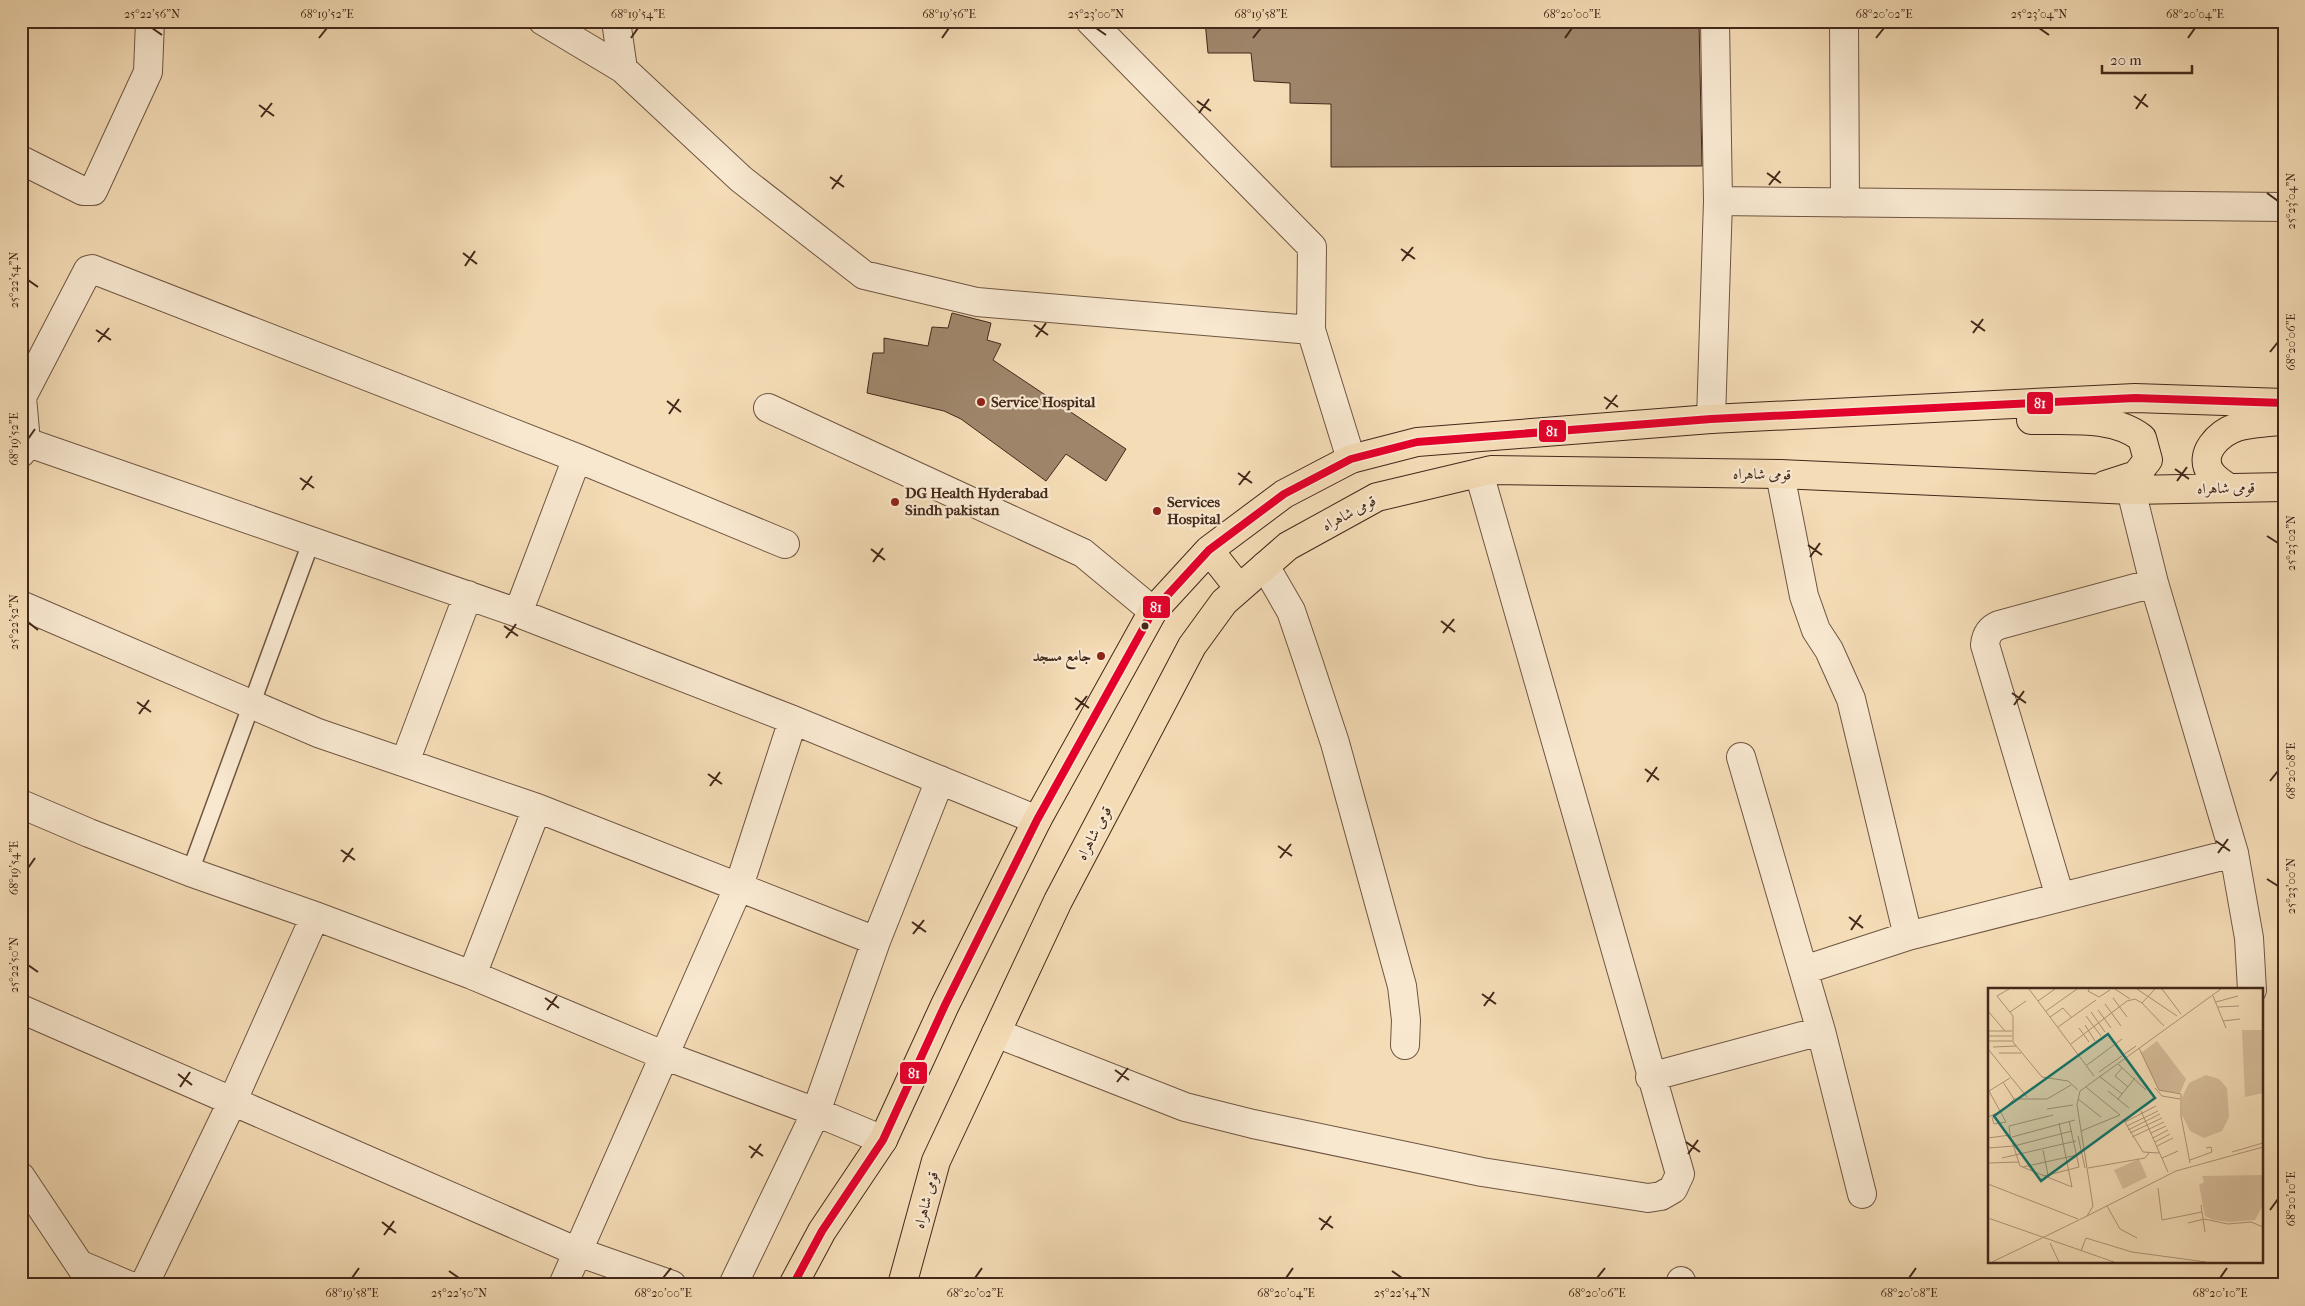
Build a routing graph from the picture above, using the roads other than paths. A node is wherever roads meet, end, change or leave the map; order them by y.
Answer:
1 (150, 21) edge
2 (543, 21) edge
3 (616, 21) edge
4 (1090, 21) edge
5 (1715, 21) edge
6 (1844, 21) edge
7 (623, 69) junction
8 (21, 160) edge
9 (1718, 201) junction
10 (1846, 203) junction
11 (2284, 207) edge
12 (1311, 330) junction
13 (22, 397) edge
14 (2284, 404) edge
15 (768, 408) dead end
16 (1918, 408) junction
17 (1711, 419) junction
18 (2284, 421) edge
19 (24, 447) edge
20 (577, 458) junction
21 (1351, 459) junction
22 (1479, 473) junction
23 (1780, 474) junction
24 (2284, 487) edge
25 (2094, 488) junction
26 (2229, 488) junction
27 (2131, 490) junction
28 (311, 542) junction
29 (785, 544) dead end
30 (1208, 550) junction
31 (1265, 566) junction
32 (2154, 583) junction
33 (1239, 588) junction
34 (468, 595) junction
35 (21, 605) edge
36 (1153, 611) junction
37 (518, 614) junction
38 (251, 704) junction
39 (793, 720) junction
40 (1741, 758) dead end
41 (405, 762) junction
42 (940, 780) junction
43 (21, 804) edge
44 (537, 808) junction
45 (1037, 820) junction
46 (2234, 853) junction
47 (190, 872) junction
48 (739, 886) junction
49 (2060, 897) junction
50 (316, 916) junction
51 (1908, 936) junction
52 (876, 941) junction
53 (1804, 970) junction
54 (472, 976) junction
55 (2252, 988) edge
56 (21, 1009) edge
57 (1821, 1031) junction
58 (996, 1033) junction
59 (1405, 1045) dead end
60 (663, 1055) junction
61 (1650, 1077) junction
62 (233, 1100) junction
63 (816, 1112) junction
64 (883, 1140) junction
65 (21, 1178) edge
66 (1862, 1194) dead end
67 (578, 1252) junction
68 (87, 1275) edge
69 (128, 1285) edge
70 (144, 1285) edge
71 (562, 1285) edge
72 (672, 1285) edge
73 (733, 1285) edge
74 (793, 1285) edge
75 (902, 1285) edge

1 - 8 street
2 - 7 street
3 - 7 street
4 - 12 street
5 - 9 street
6 - 10 street
7 - 12 street
9 - 10 street
9 - 17 street
10 - 11 street
12 - 21 street
13 - 19 street
13 - 20 street
14 - 16 highway
15 - 36 street
16 - 17 highway
16 - 25 highway
17 - 21 highway
18 - 26 highway
19 - 28 street
20 - 29 street
20 - 37 street
21 - 30 highway
22 - 23 highway, قومی شاہراہ
22 - 31 highway, قومی شاہراہ
22 - 61 street
23 - 25 highway, قومی شاہراہ
23 - 51 street
24 - 26 highway, قومی شاہراہ
25 - 27 highway, قومی شاہراہ
26 - 27 highway, قومی شاہراہ
27 - 32 street
28 - 34 street
28 - 38 lane
30 - 33 highway
30 - 36 highway
31 - 33 highway, قومی شاہراہ
31 - 59 street
32 - 46 street
32 - 49 street
33 - 58 highway, قومی شاہراہ
34 - 37 street
34 - 41 street
35 - 38 street
36 - 45 highway
37 - 39 street
38 - 41 street
38 - 47 lane
39 - 42 street
39 - 48 street
40 - 53 street
41 - 44 street
42 - 45 street
42 - 52 street
43 - 47 street
44 - 48 street
44 - 54 street
45 - 64 highway
46 - 49 street
46 - 55 street
47 - 50 street
48 - 52 street
48 - 60 street
49 - 51 street
50 - 54 street
50 - 62 street
51 - 53 street
52 - 63 street
53 - 57 street
54 - 60 street
56 - 62 street
57 - 61 street
57 - 66 street
58 - 61 street
58 - 75 highway, قومی شاہراہ
60 - 63 street
60 - 67 street
62 - 67 street
62 - 70 street
63 - 64 street
63 - 73 street
64 - 74 highway
65 - 68 street
67 - 71 street
67 - 72 street
68 - 69 street

